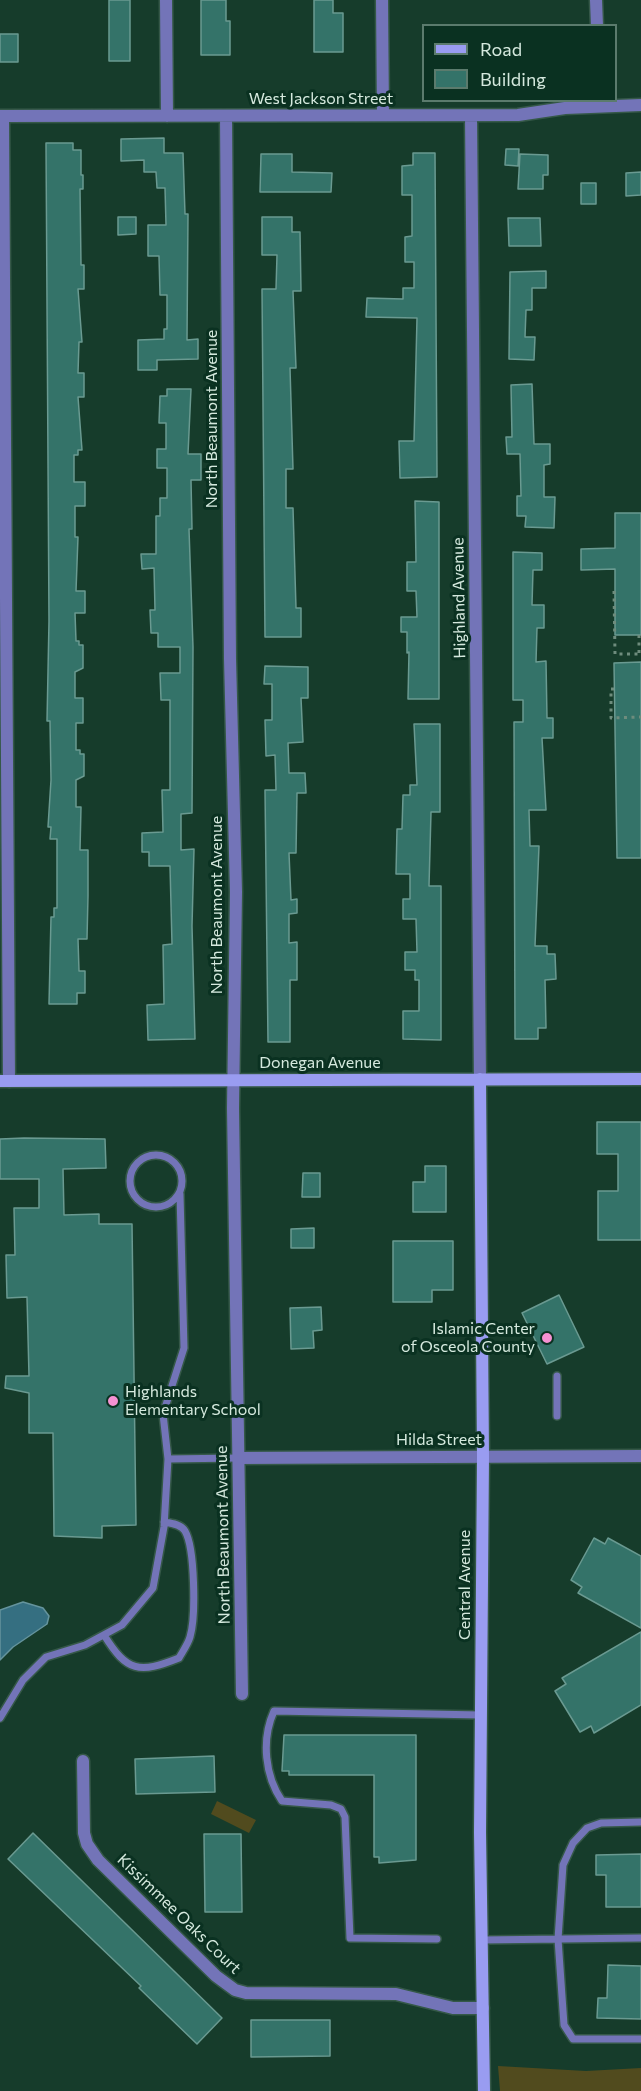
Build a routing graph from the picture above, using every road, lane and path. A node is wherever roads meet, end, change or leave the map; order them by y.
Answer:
1 (166, 0) edge
2 (382, 0) edge
3 (596, 0) edge
4 (597, 24) edge
5 (597, 103) edge
6 (641, 105) edge
7 (383, 115) junction
8 (2, 116) edge
9 (167, 116) junction
10 (226, 116) junction
11 (471, 116) junction
12 (614, 591) dead end
13 (639, 635) dead end
14 (640, 654) edge
15 (614, 689) dead end
16 (641, 717) edge
17 (480, 1079) junction
18 (641, 1079) edge
19 (232, 1080) junction
20 (5, 1081) edge
21 (180, 1194) junction
22 (557, 1376) dead end
23 (557, 1416) dead end
24 (483, 1456) junction
25 (641, 1456) edge
26 (238, 1458) junction
27 (168, 1459) junction
28 (164, 1522) junction
29 (104, 1635) junction
30 (242, 1694) dead end
31 (481, 1715) junction
32 (0, 1718) edge
33 (83, 1761) dead end
34 (641, 1822) edge
35 (641, 1938) edge
36 (437, 1939) dead end
37 (558, 1939) junction
38 (482, 1940) junction
39 (483, 2008) junction
40 (641, 2039) edge
41 (484, 2091) edge

1 - 9 street
2 - 7 street
3 - 4 street
5 - 6 street, West Jackson Street
5 - 11 street, West Jackson Street
7 - 10 street, West Jackson Street
7 - 11 street, West Jackson Street
8 - 9 street, West Jackson Street
8 - 20 street
9 - 10 street, West Jackson Street
10 - 19 street, North Beaumont Avenue
11 - 17 street, Highland Avenue
12 - 14 path
13 - 14 path
15 - 16 path
17 - 18 street, Donegan Avenue
17 - 19 street, Donegan Avenue
17 - 24 street, Central Avenue
19 - 20 street, Donegan Avenue
19 - 26 street, North Beaumont Avenue
21 - 21 lane
21 - 27 lane
22 - 23 lane
24 - 25 street, Hilda Street
24 - 26 street, Hilda Street
24 - 31 street, Central Avenue
26 - 27 lane
26 - 30 street, North Beaumont Avenue
27 - 28 lane
28 - 29 lane
28 - 29 lane
29 - 32 lane
31 - 36 lane
31 - 38 street, Central Avenue
33 - 39 street, Kissimmee Oaks Court
34 - 37 lane
35 - 37 lane
37 - 38 lane
37 - 40 lane
38 - 39 street, Central Avenue
39 - 41 street, Central Avenue

